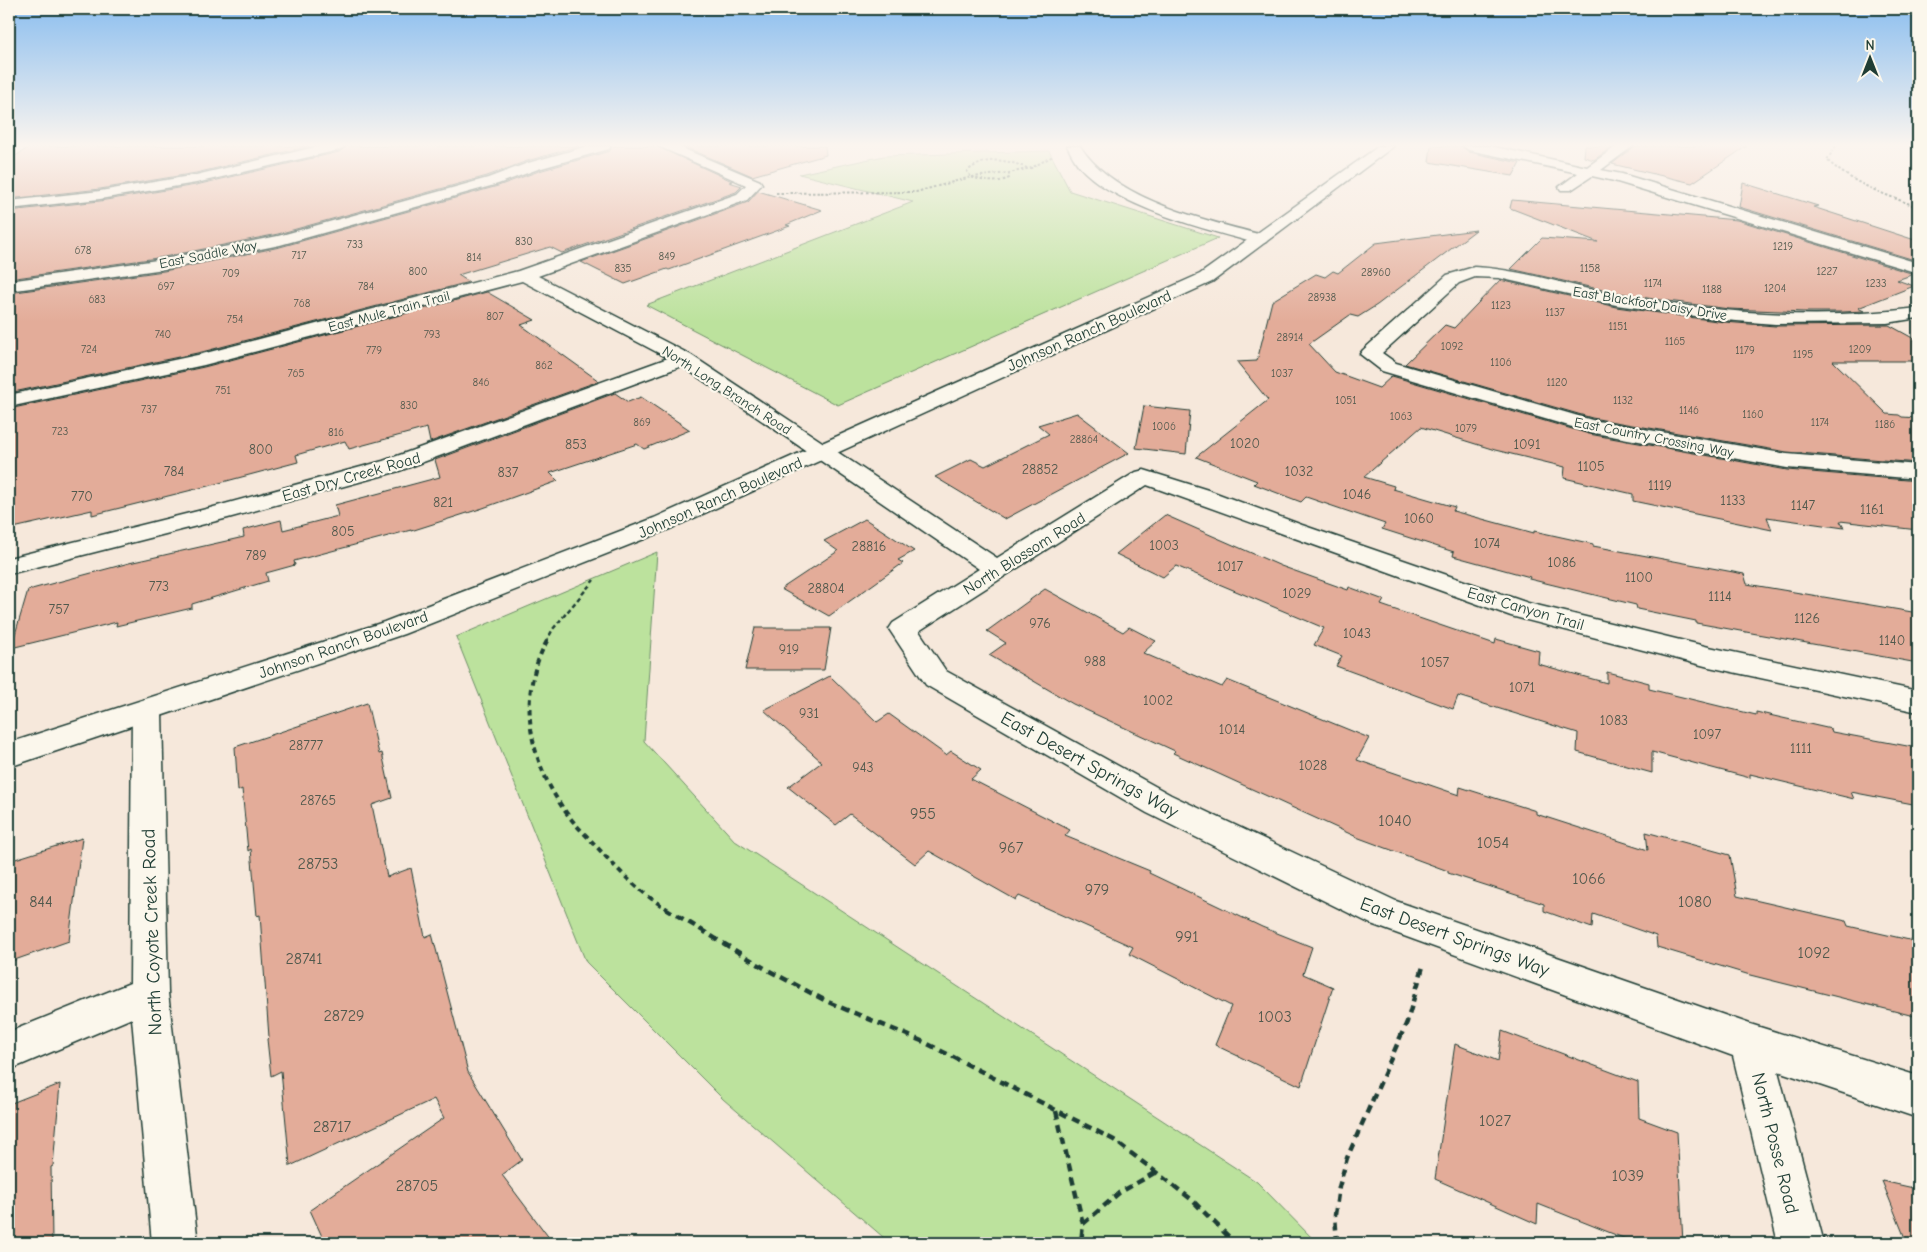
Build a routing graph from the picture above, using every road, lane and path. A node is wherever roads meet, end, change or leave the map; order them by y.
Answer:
1 (408, 204) edge
2 (721, 204) edge
3 (1152, 204) edge
4 (1308, 204) edge
5 (1705, 204) edge
6 (1260, 239) junction
7 (1918, 268) edge
8 (524, 275) junction
9 (9, 286) edge
10 (1918, 313) edge
11 (1370, 354) joint
12 (684, 359) junction
13 (9, 401) edge
14 (822, 452) junction
15 (1918, 472) edge
16 (1144, 477) joint
17 (9, 566) edge
18 (997, 570) junction
19 (600, 572) dead end
20 (903, 629) joint
21 (1918, 701) edge
22 (147, 711) junction
23 (9, 755) edge
24 (1432, 930) junction
25 (149, 993) junction
26 (1750, 1043) junction
27 (9, 1051) edge
28 (1918, 1097) edge
29 (1056, 1110) junction
30 (1156, 1172) junction
31 (1083, 1224) junction
32 (1226, 1234) junction
33 (175, 1243) edge
34 (1081, 1243) edge
35 (1226, 1243) edge
36 (1235, 1243) edge
37 (1337, 1243) edge
38 (1802, 1243) edge

1 - 9 street, East Saddle Way
2 - 8 street, East Mule Train Trail
3 - 6 street
4 - 6 street, Johnson Ranch Boulevard
5 - 7 street
6 - 14 street, Johnson Ranch Boulevard
8 - 12 street, North Long Branch Road
8 - 13 street, East Mule Train Trail
10 - 11 street, East Blackfoot Daisy Drive
11 - 15 street, East Country Crossing Way
12 - 14 street, North Long Branch Road
12 - 17 street, East Dry Creek Road
14 - 18 street, North Long Branch Road
14 - 22 street, Johnson Ranch Boulevard
16 - 18 street, North Blossom Road
16 - 21 street, East Canyon Trail
18 - 20 street, North Blossom Road
19 - 29 path
20 - 24 street, East Desert Springs Way
22 - 23 street, Johnson Ranch Boulevard
22 - 25 street, North Coyote Creek Road
24 - 26 street, East Desert Springs Way
24 - 37 path
25 - 27 street
25 - 33 street, North Coyote Creek Road
26 - 28 street, East Desert Springs Way
26 - 38 street, North Posse Road
29 - 30 path
29 - 31 path
30 - 31 path
30 - 32 path
31 - 34 path
32 - 35 path
32 - 36 path

